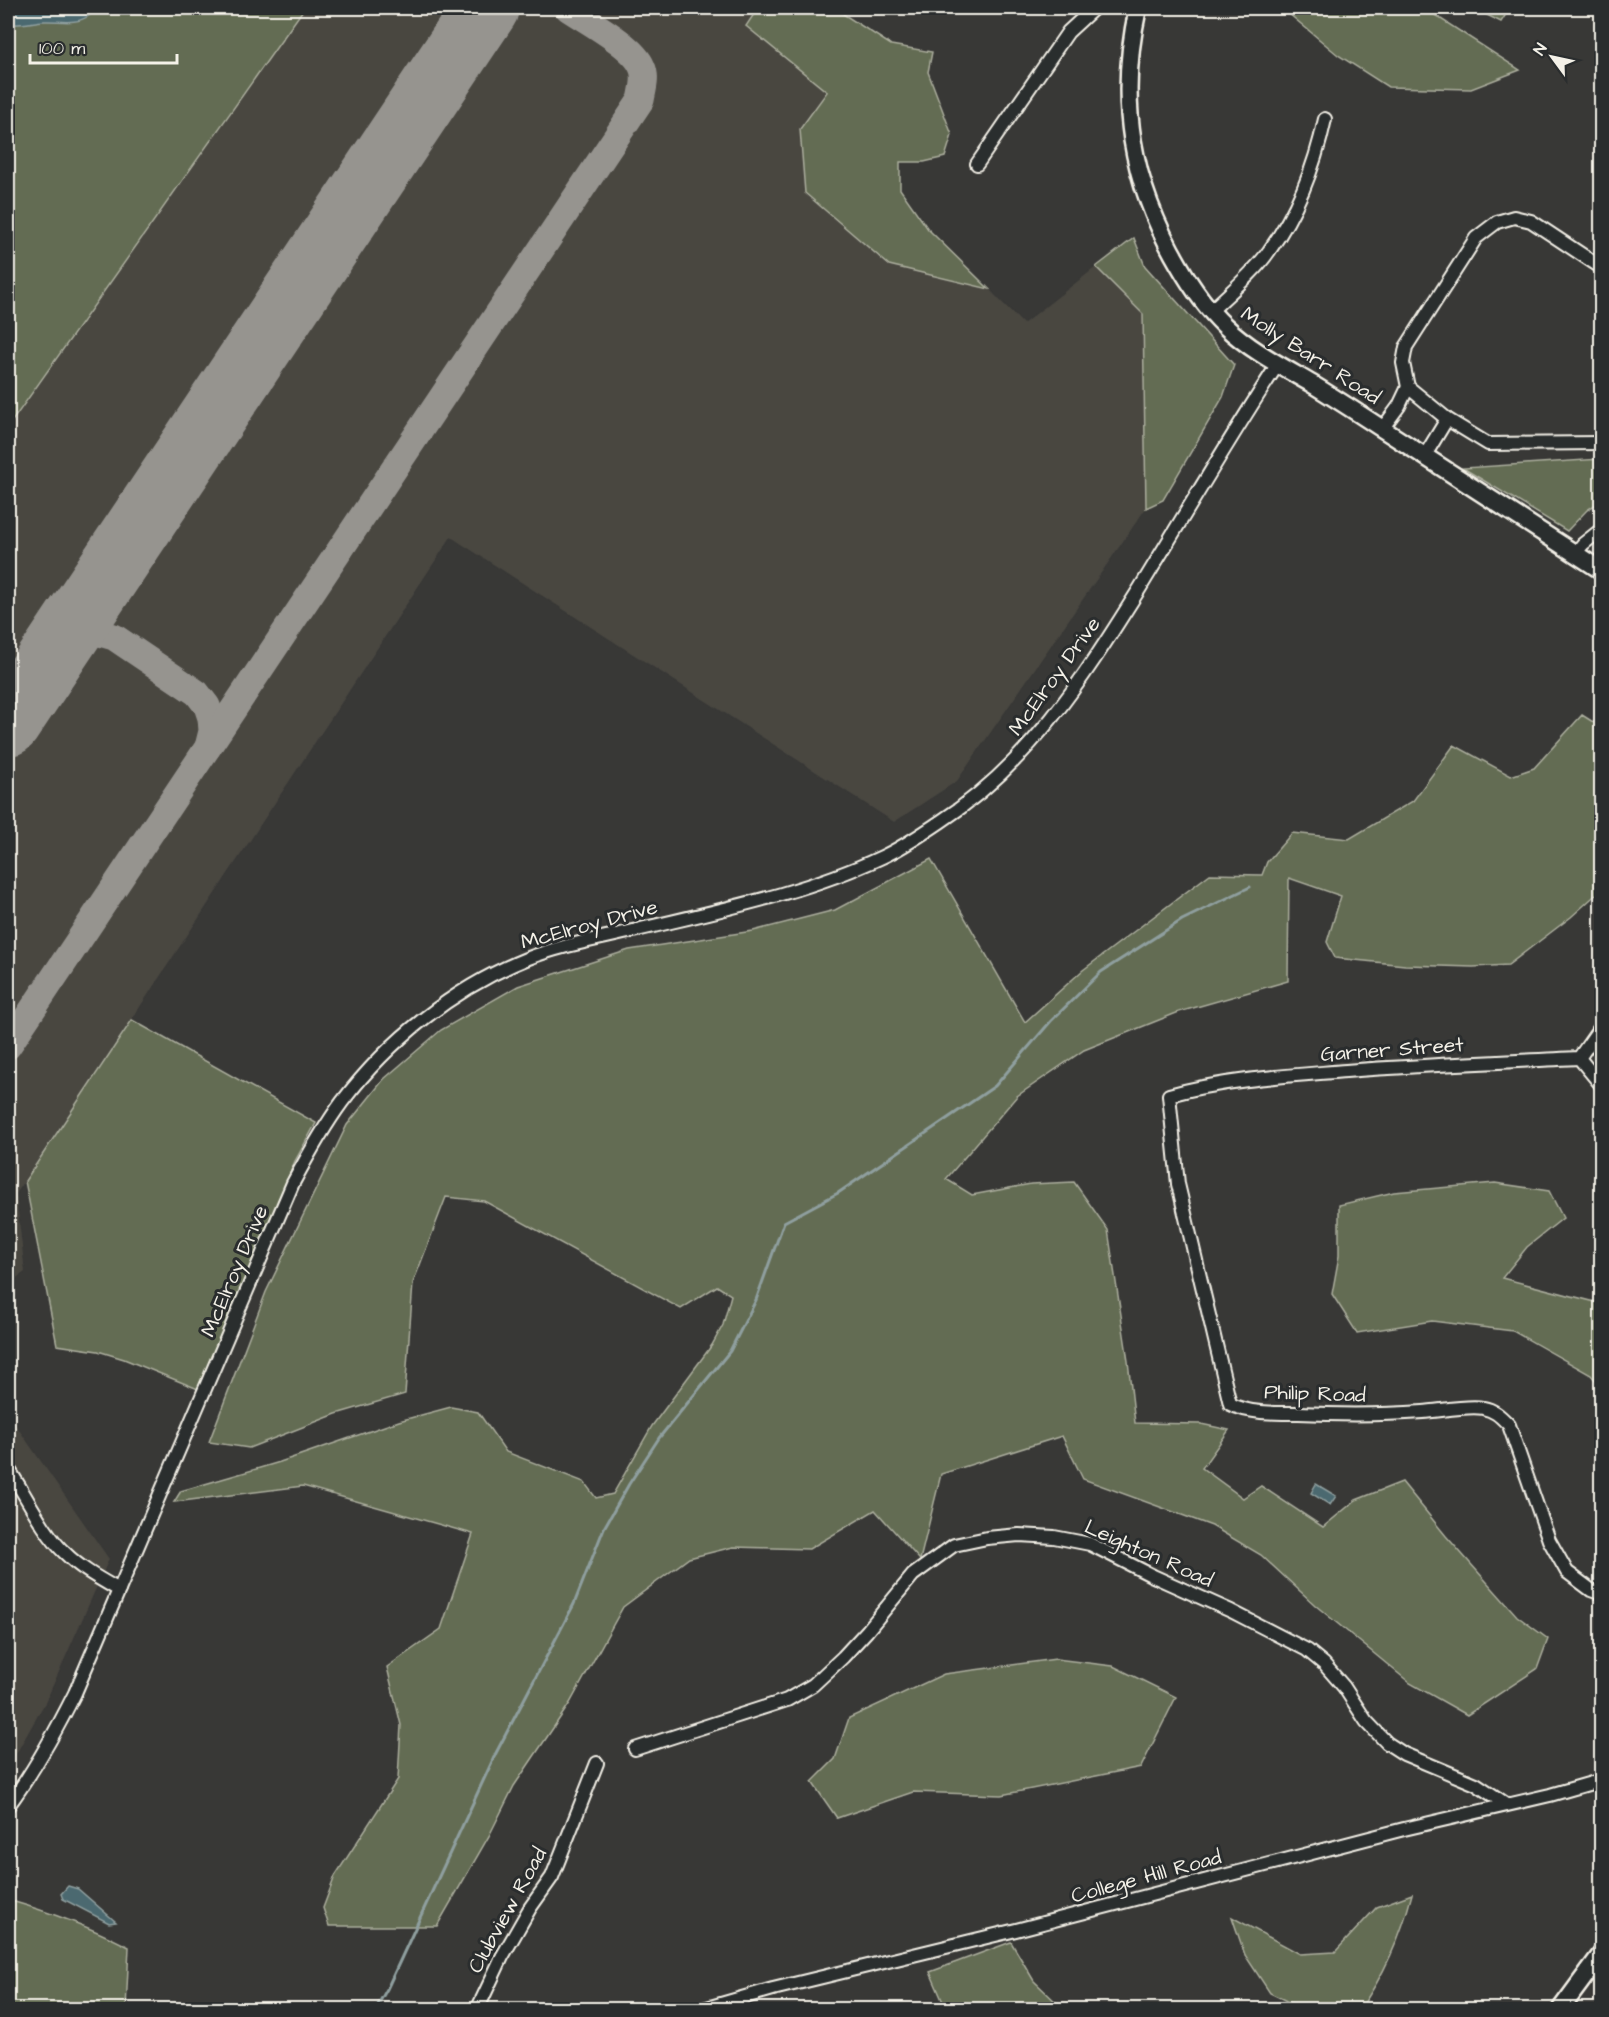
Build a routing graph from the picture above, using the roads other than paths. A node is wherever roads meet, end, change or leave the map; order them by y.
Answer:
1 (1094, 8) edge
2 (1134, 8) edge
3 (1326, 120) dead end
4 (977, 164) dead end
5 (1602, 268) edge
6 (1211, 311) junction
7 (1278, 364) junction
8 (1408, 387) junction
9 (1447, 419) junction
10 (1382, 429) junction
11 (1602, 444) edge
12 (1424, 457) junction
13 (1602, 529) edge
14 (1575, 554) junction
15 (1602, 571) edge
16 (1602, 1024) edge
17 (1579, 1058) junction
18 (1602, 1086) edge
19 (1169, 1095) joint
20 (8, 1468) edge
21 (119, 1590) junction
22 (1602, 1594) edge
23 (635, 1749) dead end
24 (597, 1763) dead end
25 (1602, 1780) edge
26 (1506, 1804) junction
27 (8, 1806) edge
28 (1599, 1963) edge
29 (737, 2005) edge
30 (477, 2010) edge
31 (700, 2010) edge
32 (1560, 2010) edge

1 - 4 street
2 - 6 main road, Molly Barr Road
3 - 6 street
5 - 8 street
6 - 7 main road, Molly Barr Road
7 - 10 main road, Molly Barr Road
7 - 21 street, McElroy Drive
8 - 9 street
8 - 10 street
9 - 11 street
9 - 12 street
10 - 12 main road, Molly Barr Road
12 - 14 main road, Molly Barr Road
13 - 14 street
14 - 15 main road, Molly Barr Road
16 - 17 street
17 - 18 street
17 - 19 street, Garner Street
19 - 22 street, Philip Road
20 - 21 street
21 - 27 street, McElroy Drive
23 - 26 street, Leighton Road
24 - 30 street, Clubview Road
25 - 26 street, College Hill Road
26 - 29 street, College Hill Road
28 - 32 main road
29 - 31 street, College Hill Road

